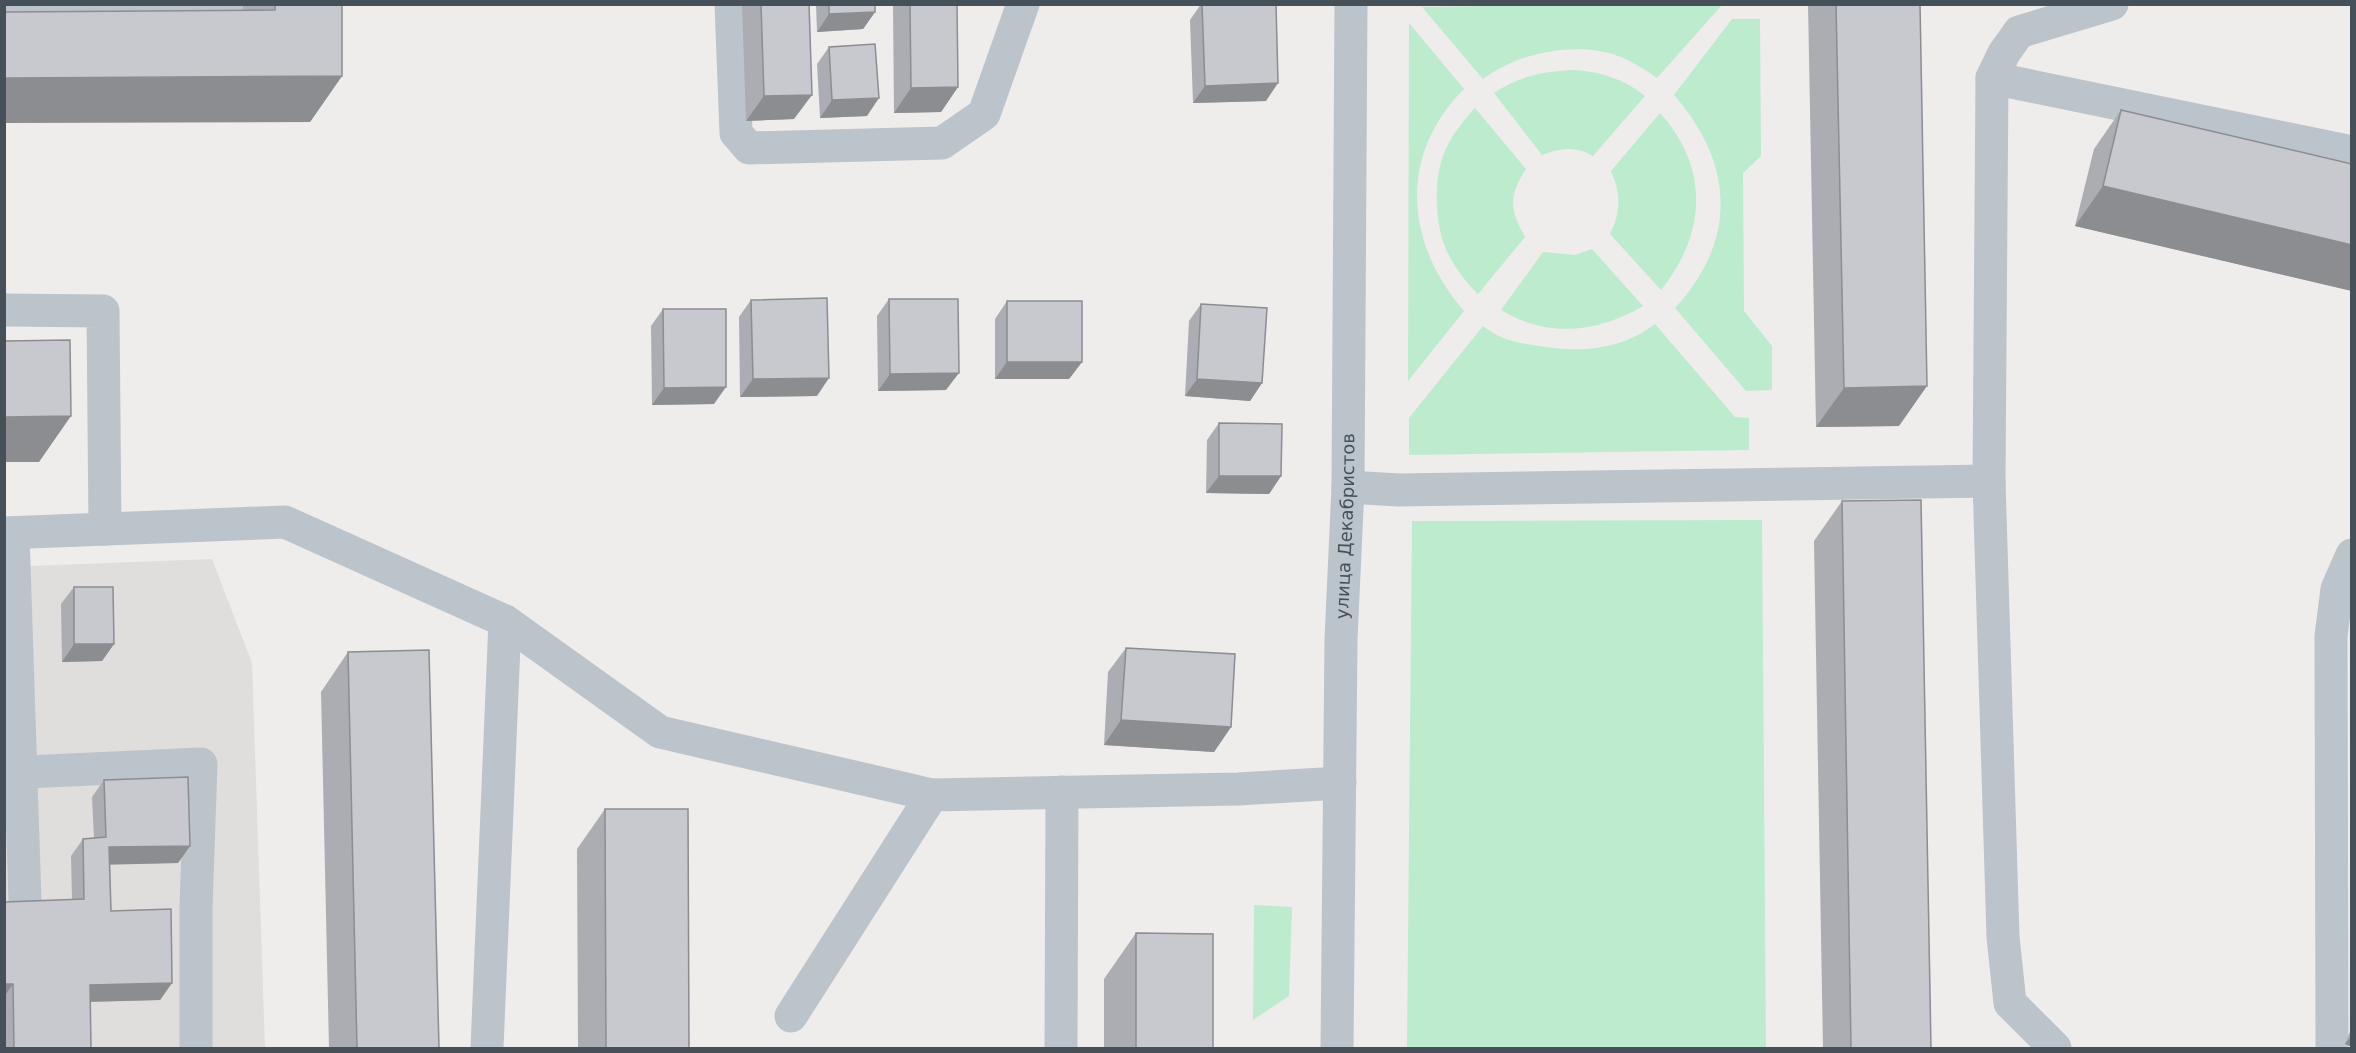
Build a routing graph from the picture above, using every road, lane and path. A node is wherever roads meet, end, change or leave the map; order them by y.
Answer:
1 (230, 4) edge
2 (730, 4) edge
3 (1023, 4) edge
4 (1351, 4) edge
5 (2112, 4) edge
6 (4, 8) edge
7 (1992, 78) junction
8 (2352, 152) edge
9 (4, 310) edge
10 (1989, 482) junction
11 (1348, 487) junction
12 (105, 529) junction
13 (9, 533) edge
14 (2352, 555) edge
15 (505, 621) junction
16 (13, 773) edge
17 (1340, 783) junction
18 (1062, 792) junction
19 (932, 795) junction
20 (25, 901) edge
21 (791, 1016) dead end
22 (196, 1048) edge
23 (486, 1048) edge
24 (1061, 1048) edge
25 (1336, 1048) edge
26 (2055, 1048) edge
27 (2332, 1048) edge

1 - 6 street
2 - 3 street
4 - 11 street, улица Декабристов
5 - 7 street
7 - 8 street
7 - 10 street
9 - 12 street
10 - 11 street
10 - 26 street
11 - 17 street, улица Декабристов
12 - 13 street
12 - 15 street
13 - 16 street
14 - 27 street
15 - 19 street
15 - 23 street
16 - 20 street
16 - 22 street
17 - 18 street
17 - 25 street, улица Декабристов
18 - 19 street
18 - 24 street
19 - 21 street

